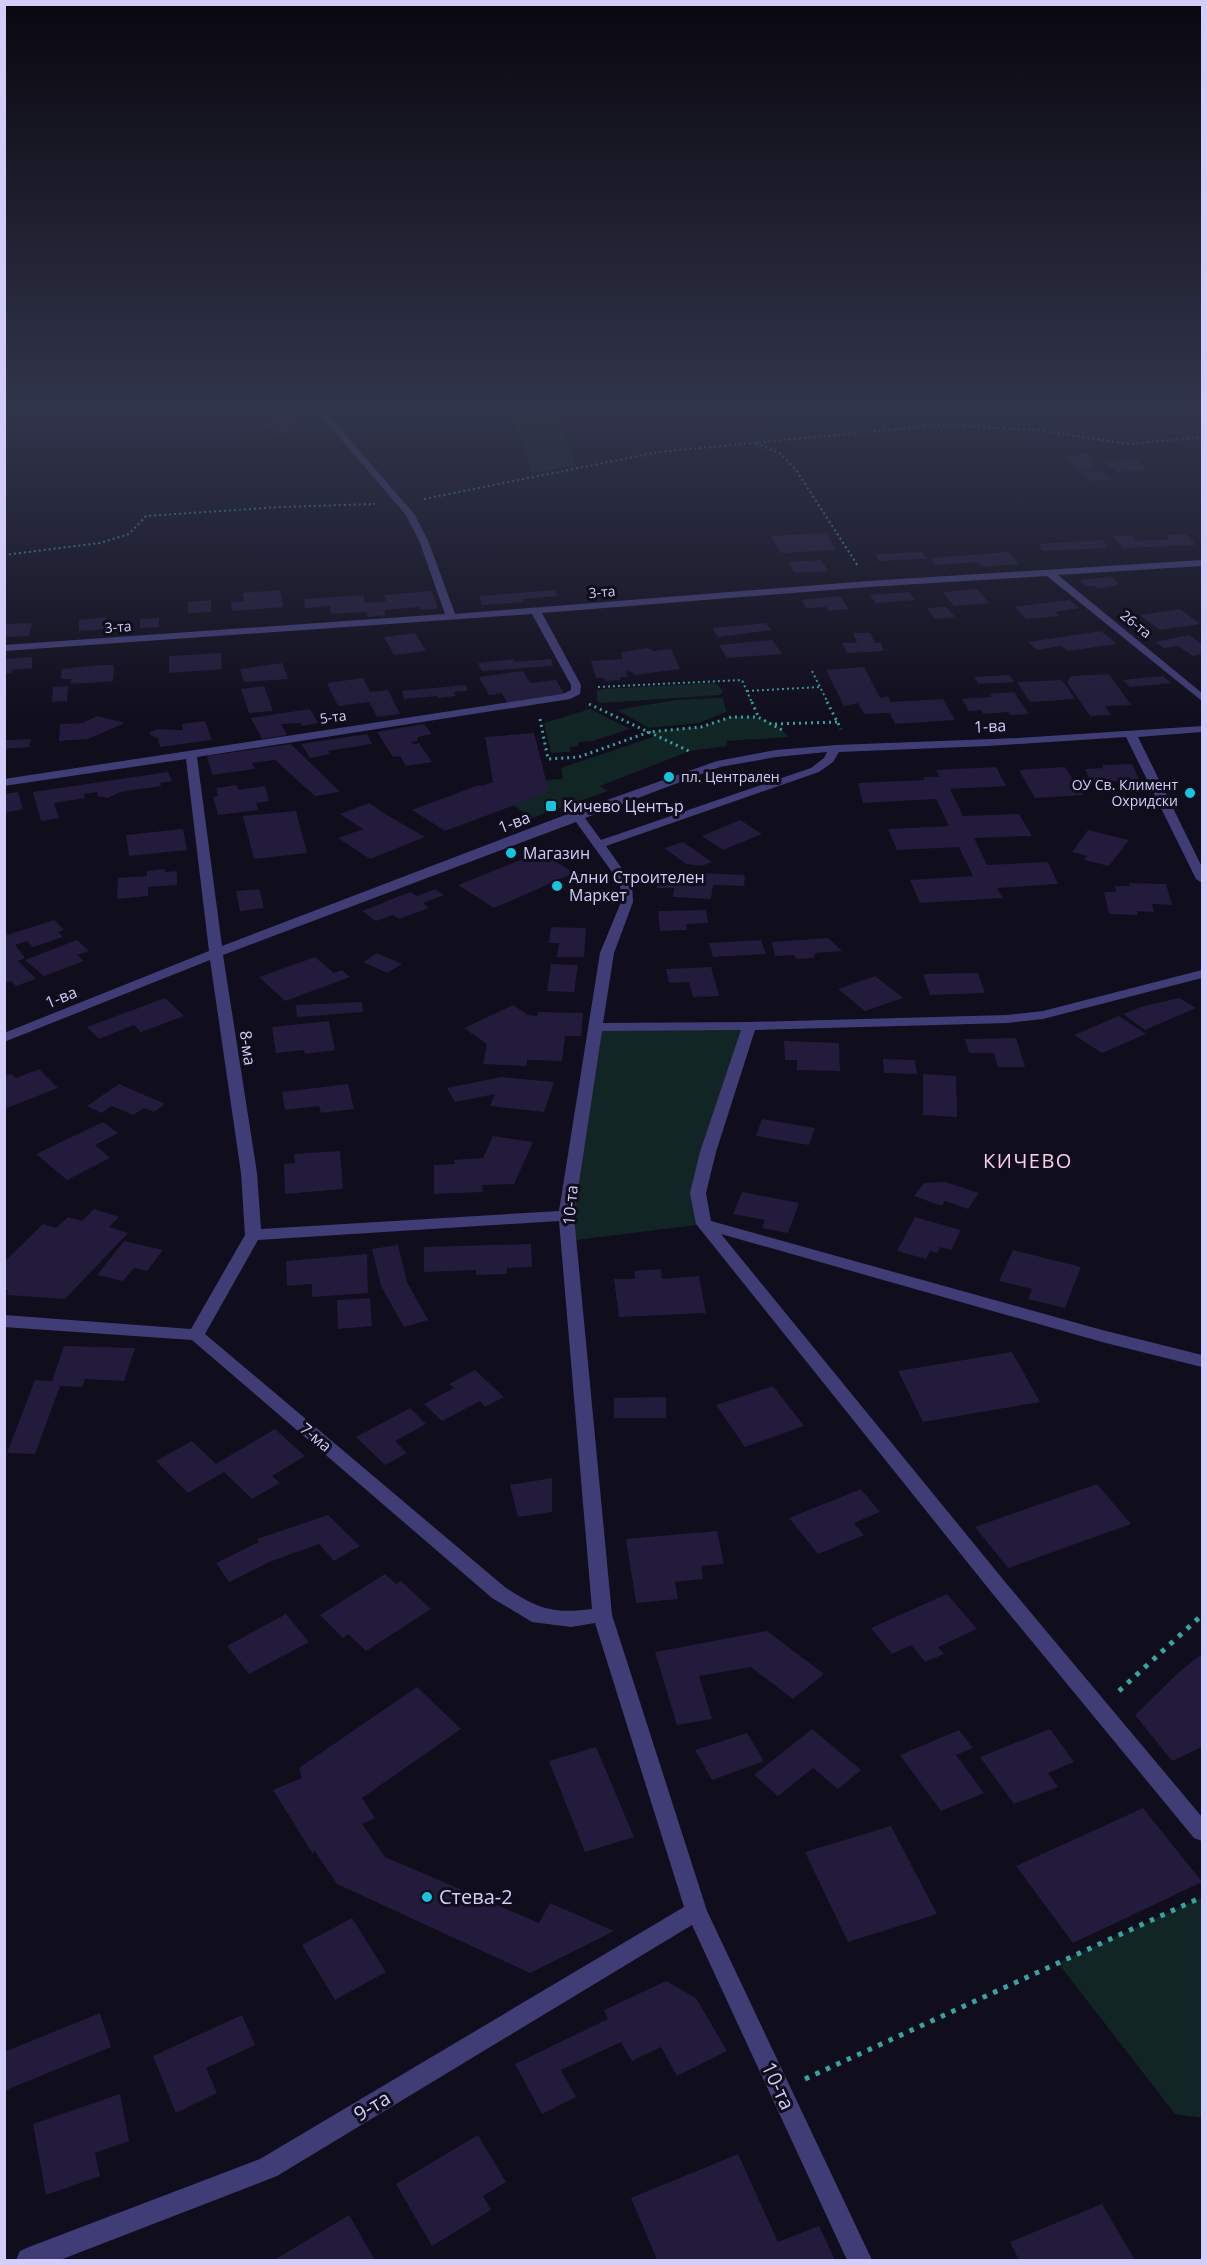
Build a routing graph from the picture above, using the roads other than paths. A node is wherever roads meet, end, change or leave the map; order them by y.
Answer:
1 (410, 516) edge
2 (1203, 563) edge
3 (1050, 573) junction
4 (536, 610) junction
5 (451, 618) junction
6 (4, 648) edge
7 (1203, 698) edge
8 (1203, 729) edge
9 (1130, 734) junction
10 (835, 749) junction
11 (191, 753) junction
12 (4, 783) edge
13 (577, 815) junction
14 (598, 845) junction
15 (1203, 879) edge
16 (216, 953) junction
17 (1203, 974) edge
18 (1203, 979) edge
19 (1203, 987) edge
20 (749, 1026) junction
21 (596, 1027) junction
22 (4, 1038) edge
23 (566, 1215) junction
24 (704, 1224) junction
25 (253, 1236) junction
26 (4, 1321) edge
27 (196, 1335) junction
28 (1203, 1361) edge
29 (602, 1616) junction
30 (1203, 1832) edge
31 (696, 1911) junction
32 (28, 2260) edge
33 (860, 2260) edge

1 - 5 street
2 - 3 street, 3-та
3 - 4 street, 3-та
3 - 7 street, 26-та
4 - 5 street, 3-та
4 - 11 street, 5-та
5 - 6 street, 3-та
8 - 9 street, 1-ва
9 - 10 street, 1-ва
9 - 15 street
10 - 13 street, 1-ва
10 - 14 street
11 - 12 street, 5-та
11 - 16 street, 8-ма
13 - 14 street, 10-та
13 - 16 street, 1-ва
14 - 21 street, 10-та
16 - 22 street, 1-ва
16 - 25 street, 8-ма
17 - 20 street
18 - 19 street
20 - 21 street
20 - 24 street
21 - 23 street, 10-та
23 - 25 street
23 - 29 street, 10-та
24 - 28 street
24 - 30 street
25 - 27 street
26 - 27 street
27 - 29 street, 7-ма
29 - 31 street, 10-та
31 - 32 street, 9-та
31 - 33 street, 10-та

